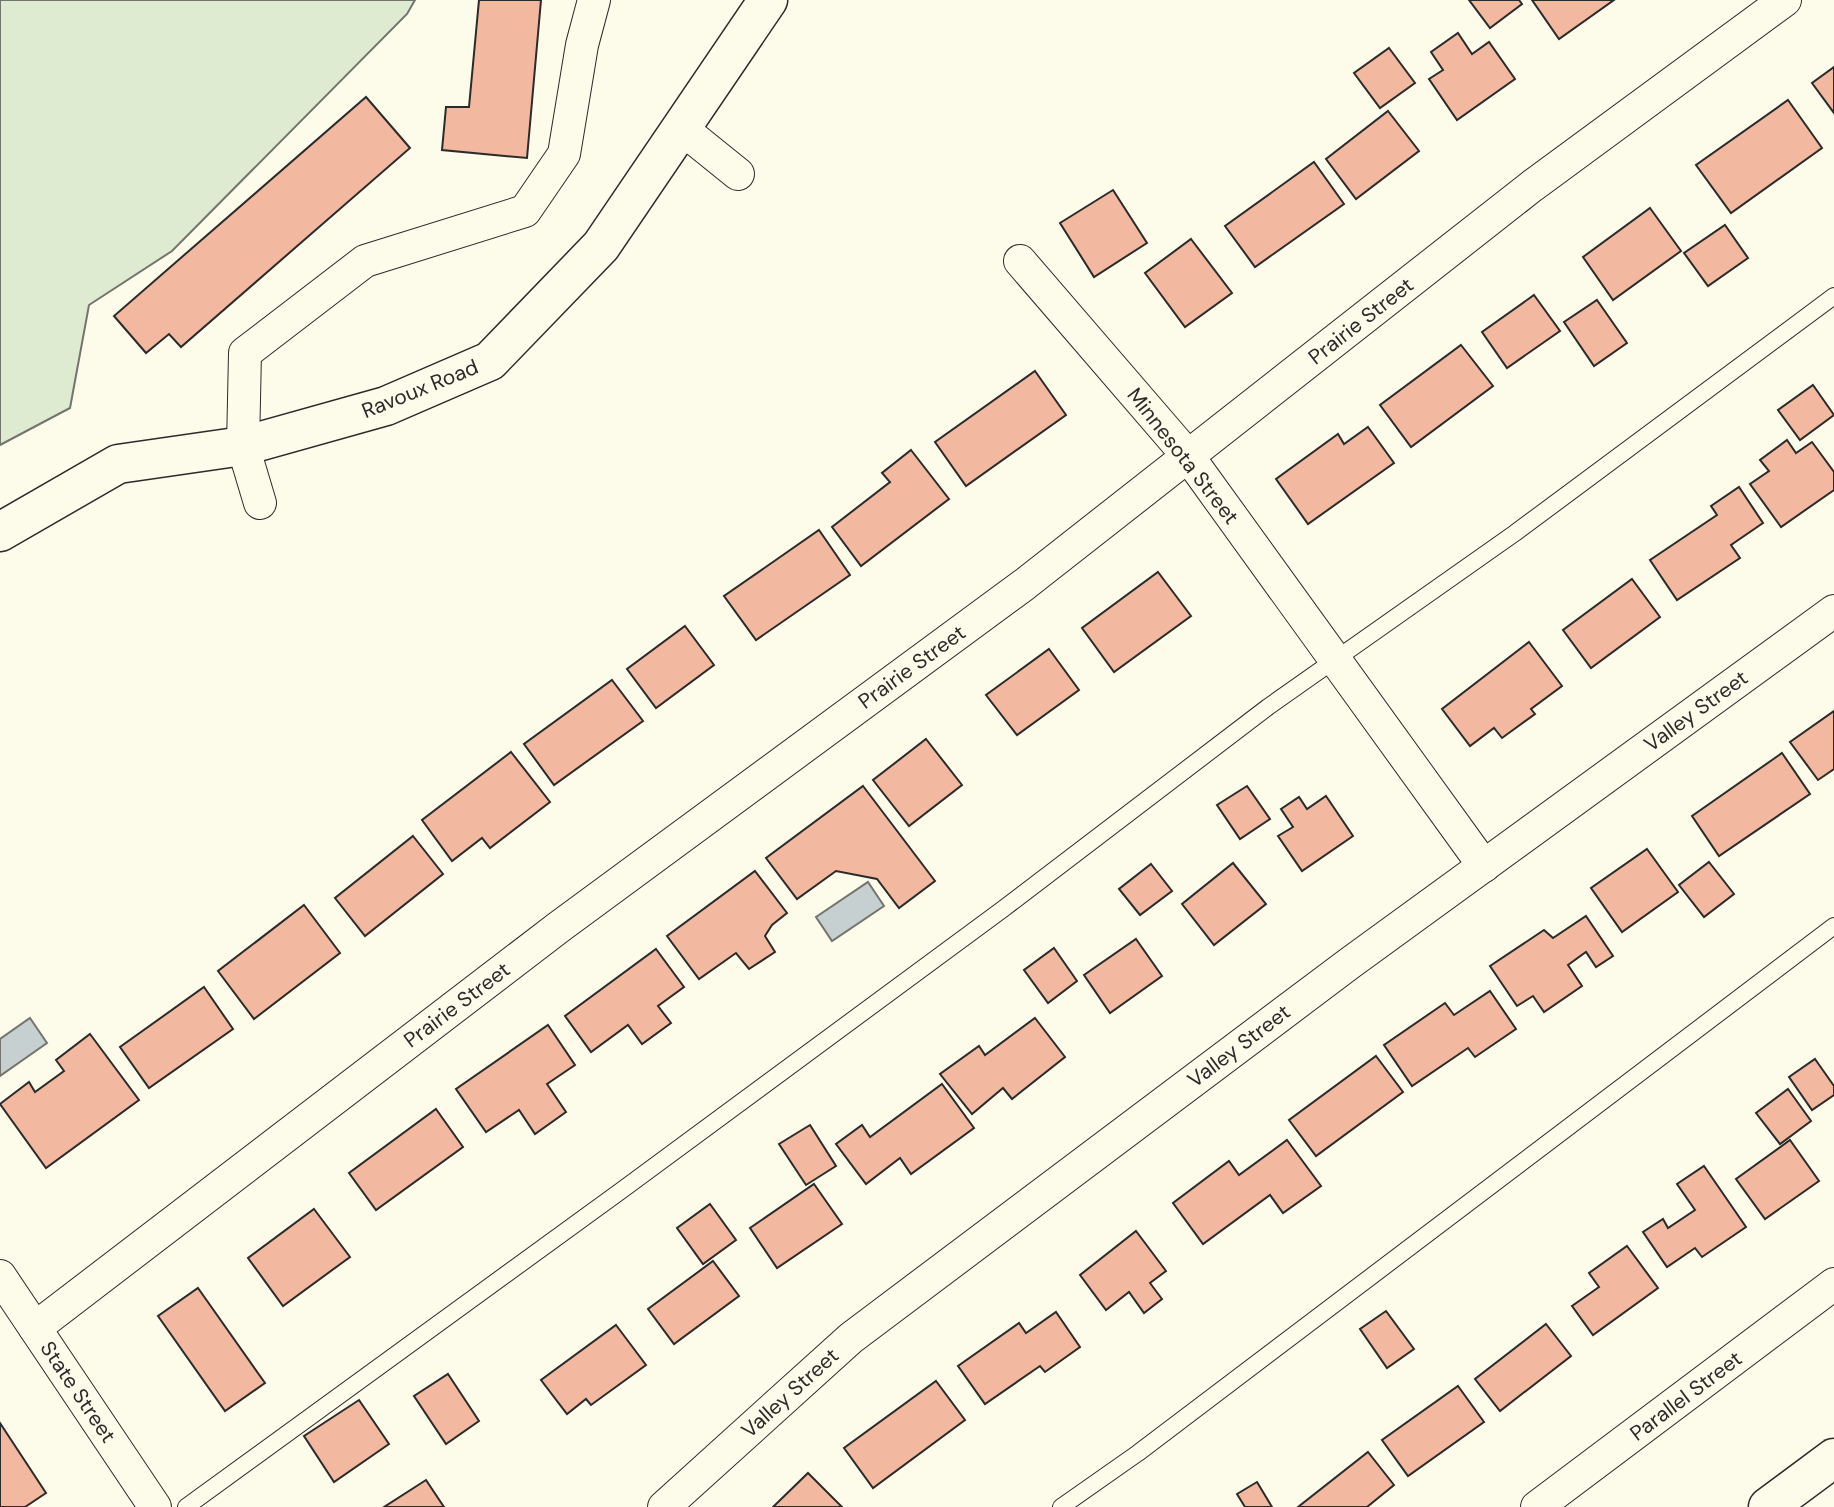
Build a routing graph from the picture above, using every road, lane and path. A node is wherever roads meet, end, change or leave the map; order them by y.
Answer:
1 (594, 0) edge
2 (768, 0) edge
3 (1785, 0) edge
4 (681, 128) junction
5 (738, 174) dead end
6 (1020, 261) dead end
7 (1834, 296) edge
8 (243, 446) junction
9 (1188, 456) junction
10 (260, 503) dead end
11 (0, 532) edge
12 (1834, 611) edge
13 (1335, 659) junction
14 (1484, 866) junction
15 (1834, 926) edge
16 (0, 1276) edge
17 (1834, 1284) edge
18 (35, 1328) junction
19 (1834, 1458) edge
20 (155, 1507) edge
21 (186, 1507) edge
22 (664, 1507) edge
23 (1061, 1507) edge
24 (1537, 1507) edge
25 (1768, 1507) edge

1 - 8 street
2 - 4 street, Ravoux Road
3 - 9 street, Prairie Street
4 - 5 street
4 - 8 street, Ravoux Road
6 - 9 street, Minnesota Street
7 - 13 lane
8 - 10 street
8 - 11 street, Ravoux Road
9 - 13 street, Minnesota Street
9 - 18 street, Prairie Street
12 - 14 street, Valley Street
13 - 14 street, Minnesota Street
13 - 21 lane
14 - 22 street, Valley Street
15 - 23 lane
16 - 18 street, State Street
17 - 24 street, Parallel Street
18 - 20 street, State Street
19 - 25 street

